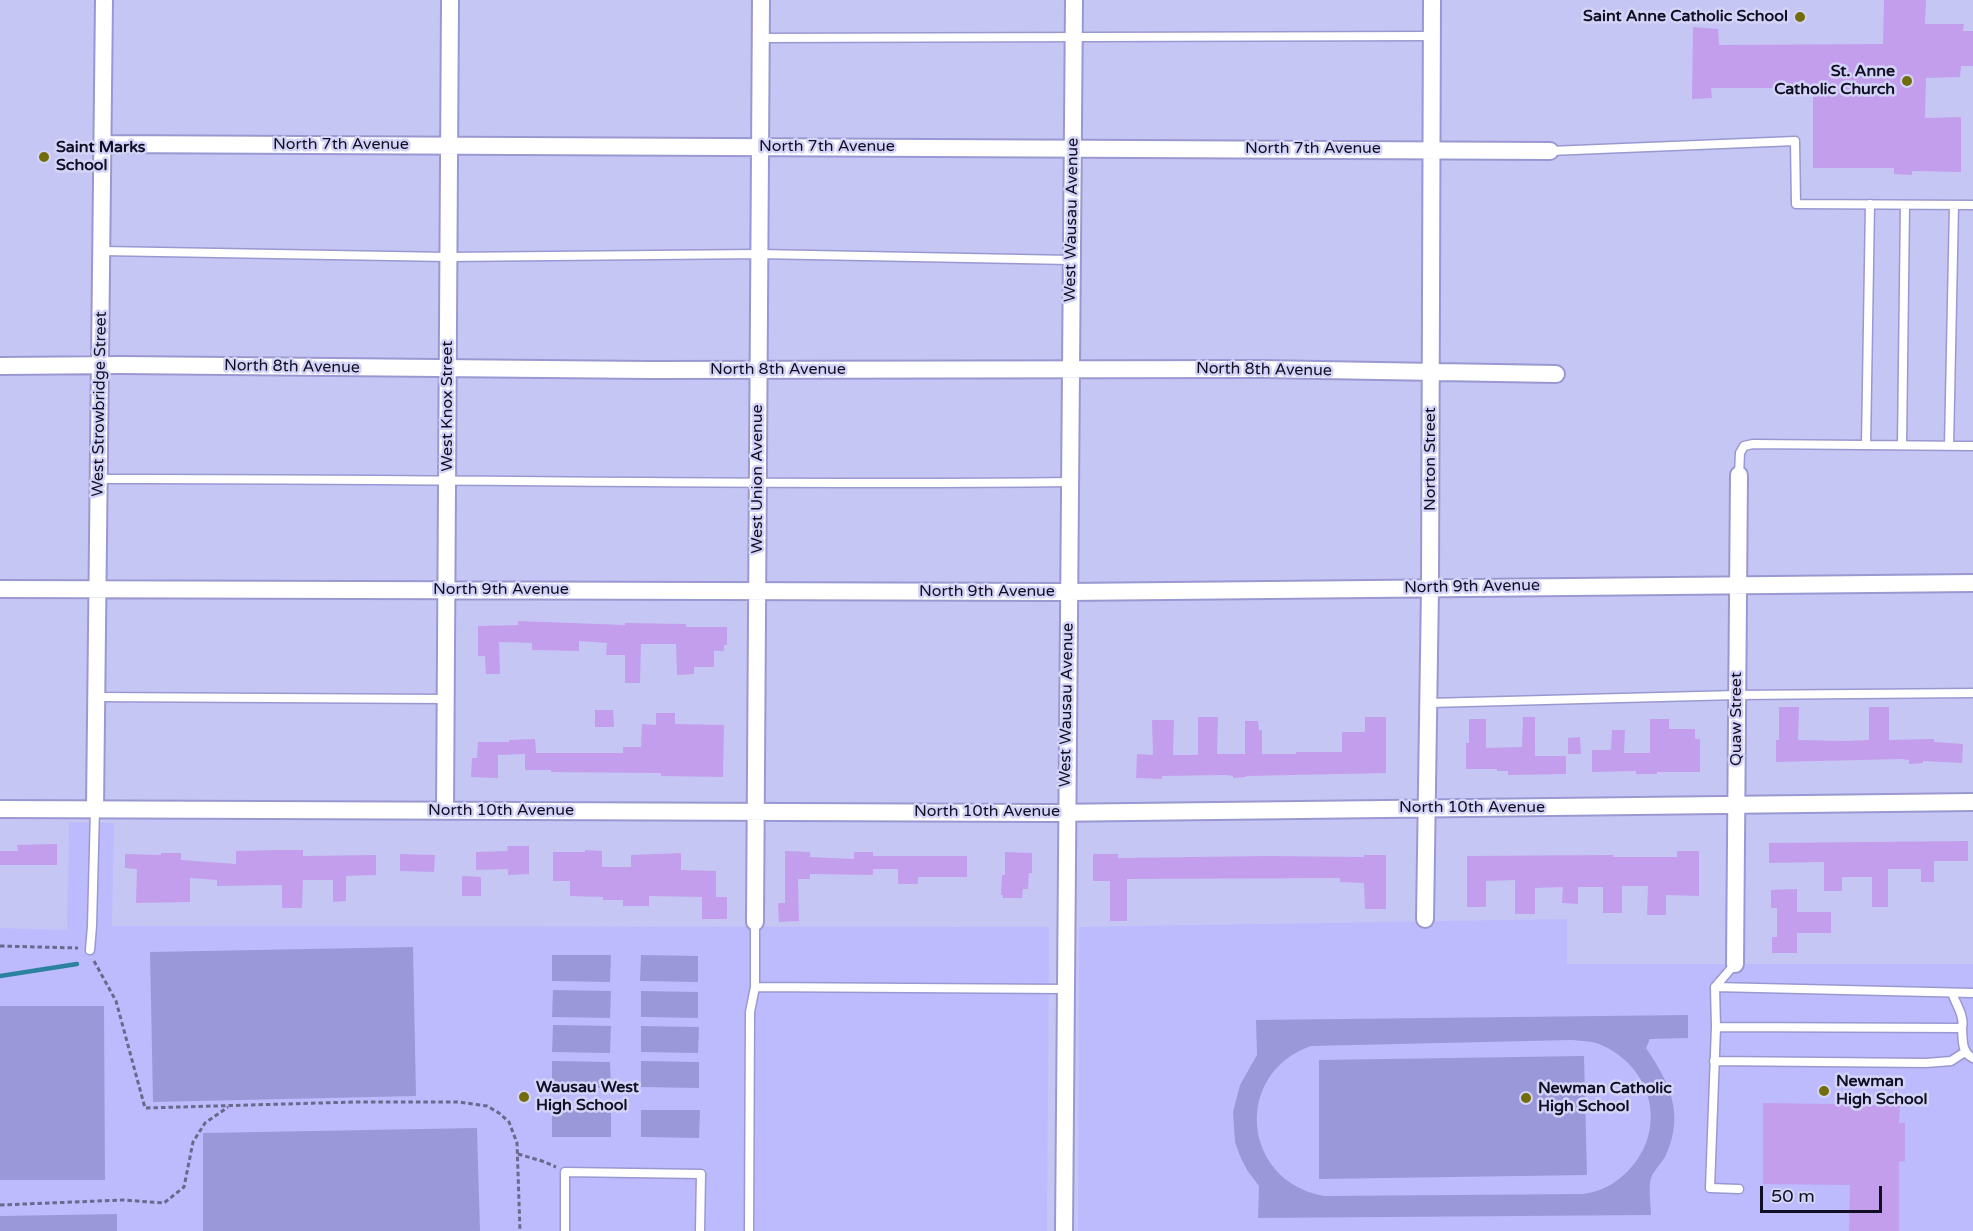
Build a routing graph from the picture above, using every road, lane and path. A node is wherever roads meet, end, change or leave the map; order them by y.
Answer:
1 (104, 0) edge
2 (450, 0) edge
3 (761, 0) edge
4 (1074, 0) edge
5 (1432, 0) edge
6 (1432, 36) junction
7 (1073, 37) junction
8 (761, 38) junction
9 (103, 144) junction
10 (449, 145) junction
11 (760, 146) junction
12 (1072, 149) junction
13 (1431, 150) junction
14 (1550, 151) joint
15 (1870, 204) junction
16 (1905, 205) junction
17 (1954, 205) junction
18 (1973, 205) edge
19 (102, 251) junction
20 (759, 254) junction
21 (448, 257) junction
22 (1071, 260) junction
23 (0, 366) edge
24 (100, 366) junction
25 (448, 369) junction
26 (759, 369) junction
27 (1071, 369) junction
28 (1432, 371) junction
29 (1556, 374) dead end
30 (1866, 445) junction
31 (1902, 446) junction
32 (1949, 446) junction
33 (1973, 446) edge
34 (1740, 475) joint
35 (99, 479) junction
36 (447, 480) junction
37 (1069, 482) junction
38 (758, 484) junction
39 (1973, 583) edge
40 (1738, 585) junction
41 (97, 588) junction
42 (1430, 588) junction
43 (0, 589) edge
44 (446, 590) junction
45 (758, 591) junction
46 (1068, 592) junction
47 (1973, 693) edge
48 (1737, 695) junction
49 (96, 697) junction
50 (446, 699) junction
51 (1429, 703) junction
52 (1973, 802) edge
53 (1736, 806) junction
54 (1428, 808) junction
55 (0, 809) edge
56 (95, 809) junction
57 (445, 811) junction
58 (756, 811) junction
59 (1066, 813) junction
60 (1425, 919) dead end
61 (755, 922) joint
62 (0, 946) edge
63 (90, 950) junction
64 (1735, 964) joint
65 (755, 987) junction
66 (1715, 987) junction
67 (1065, 989) junction
68 (1952, 993) junction
69 (1973, 993) edge
70 (1716, 1028) junction
71 (1962, 1028) junction
72 (1965, 1052) junction
73 (1973, 1058) edge
74 (1714, 1062) junction
75 (229, 1107) junction
76 (518, 1154) junction
77 (565, 1172) junction
78 (1739, 1189) dead end
79 (0, 1204) edge
80 (520, 1231) edge
81 (565, 1231) edge
82 (700, 1231) edge
83 (749, 1231) edge
84 (1064, 1231) edge

1 - 9 street, West Strowbridge Street
2 - 10 street, West Knox Street
3 - 8 street, West Union Avenue
4 - 7 street, West Wausau Avenue
5 - 6 street, Norton Street
6 - 7 lane
6 - 13 street, Norton Street
7 - 8 lane
7 - 12 street, West Wausau Avenue
8 - 11 street, West Union Avenue
9 - 10 street, North 7th Avenue
9 - 19 street, West Strowbridge Street
10 - 11 street, North 7th Avenue
10 - 21 street, West Knox Street
11 - 12 street, North 7th Avenue
11 - 20 street, West Union Avenue
12 - 13 street, North 7th Avenue
12 - 22 street, West Wausau Avenue
13 - 14 street, North 7th Avenue
13 - 28 street, Norton Street
14 - 15 lane
15 - 16 lane
15 - 30 lane
16 - 17 lane
16 - 31 lane
17 - 18 lane
17 - 32 lane
19 - 21 lane
19 - 24 street, West Strowbridge Street
20 - 21 lane
20 - 22 lane
20 - 26 street, West Union Avenue
21 - 25 street, West Knox Street
22 - 27 street, West Wausau Avenue
23 - 24 street, North 8th Avenue
24 - 25 street, North 8th Avenue
24 - 35 street, West Strowbridge Street
25 - 26 street, North 8th Avenue
25 - 36 street, West Knox Street
26 - 27 street, North 8th Avenue
26 - 38 street, West Union Avenue
27 - 28 street, North 8th Avenue
27 - 37 street, West Wausau Avenue
28 - 29 street, North 8th Avenue
28 - 42 street, Norton Street
30 - 31 lane
30 - 34 lane
31 - 32 lane
32 - 33 lane
34 - 40 street, Quaw Street
35 - 36 lane
35 - 41 street, West Strowbridge Street
36 - 38 lane
36 - 44 street, West Knox Street
37 - 38 lane
37 - 46 street, West Wausau Avenue
38 - 45 street, West Union Avenue
39 - 40 street, North 9th Avenue
40 - 42 street, North 9th Avenue
40 - 48 street, Quaw Street
41 - 43 street, North 9th Avenue
41 - 44 street, North 9th Avenue
41 - 49 street, West Strowbridge Street
42 - 46 street, North 9th Avenue
42 - 51 street, Norton Street
44 - 45 street, North 9th Avenue
44 - 50 street, West Knox Street
45 - 46 street, North 9th Avenue
45 - 58 street, West Union Avenue
46 - 59 street, West Wausau Avenue
47 - 48 lane
48 - 51 lane
48 - 53 street, Quaw Street
49 - 50 lane
49 - 56 street, West Strowbridge Street
50 - 57 street, West Knox Street
51 - 54 street, Norton Street
52 - 53 street, North 10th Avenue
53 - 54 street, North 10th Avenue
53 - 64 street, Quaw Street
54 - 59 street, North 10th Avenue
54 - 60 street, Norton Street
55 - 56 street, North 10th Avenue
56 - 57 street, North 10th Avenue
56 - 63 lane
57 - 58 street, North 10th Avenue
58 - 59 street, North 10th Avenue
58 - 61 street, West Union Avenue
59 - 67 street, West Wausau Avenue
61 - 65 lane
62 - 63 path
63 - 75 path
64 - 66 lane
65 - 67 lane
65 - 83 lane
66 - 68 lane
66 - 70 lane
67 - 84 street, West Wausau Avenue
68 - 69 lane
68 - 71 lane
70 - 71 lane
70 - 74 lane
71 - 72 lane
72 - 73 lane
72 - 74 lane
74 - 78 lane
75 - 76 path
75 - 79 path
76 - 77 path
76 - 80 path
77 - 81 lane
77 - 82 lane

